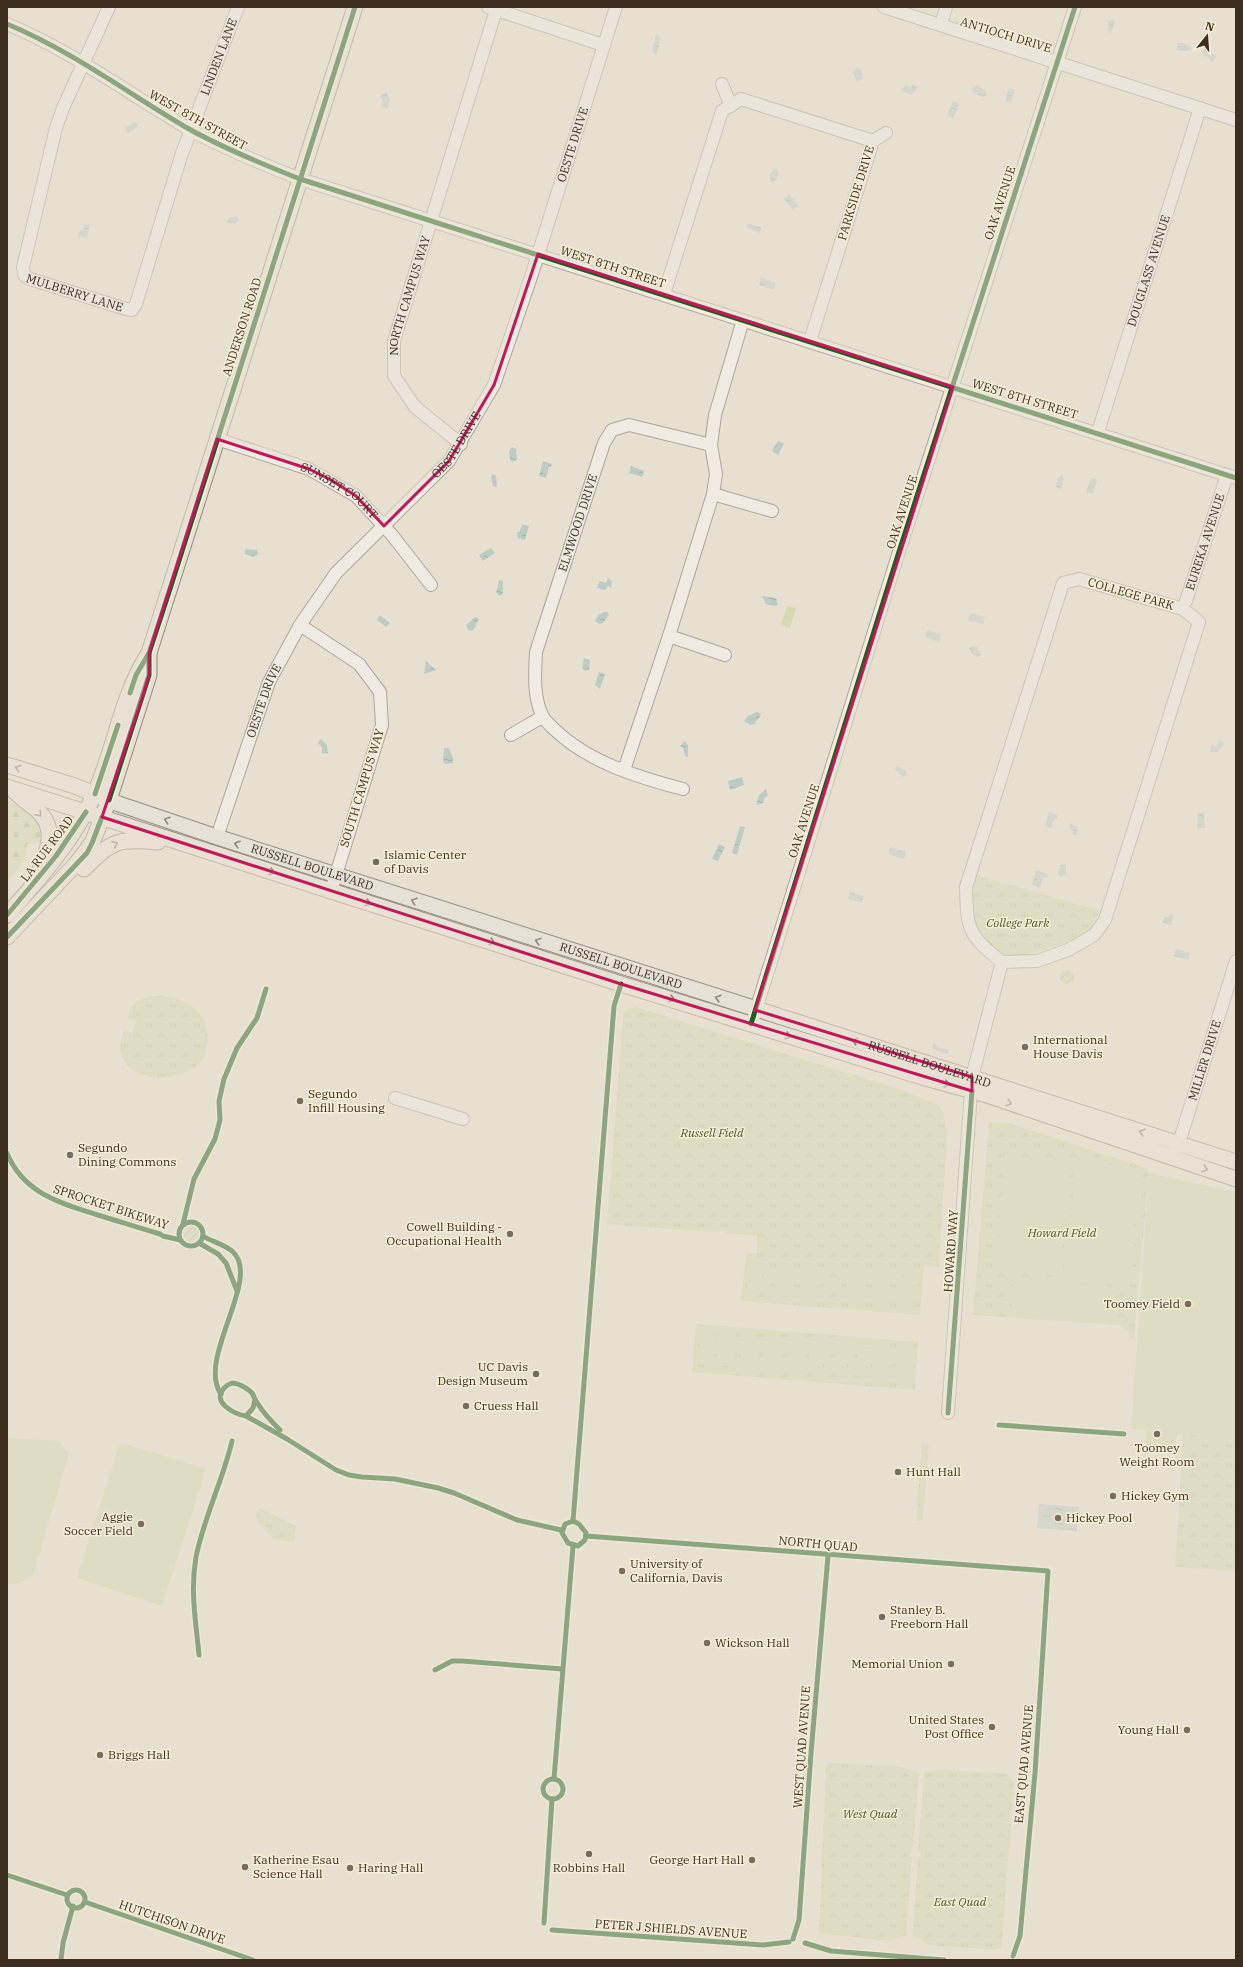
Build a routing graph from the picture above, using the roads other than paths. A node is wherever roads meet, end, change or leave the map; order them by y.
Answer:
1 (109, 7) edge
2 (238, 7) edge
3 (355, 7) edge
4 (616, 7) edge
5 (884, 7) edge
6 (946, 7) edge
7 (1074, 7) edge
8 (492, 8) edge
9 (7, 24) edge
10 (941, 25) junction
11 (603, 45) junction
12 (1056, 61) junction
13 (82, 63) junction
14 (722, 84) dead end
15 (731, 106) junction
16 (1200, 108) junction
17 (1236, 120) edge
18 (190, 130) junction
19 (886, 133) dead end
20 (873, 141) junction
21 (300, 179) junction
22 (431, 219) junction
23 (538, 254) junction
24 (664, 294) junction
25 (743, 320) junction
26 (810, 341) junction
27 (953, 387) junction
28 (1098, 432) junction
29 (217, 439) junction
30 (460, 444) junction
31 (711, 445) junction
32 (1232, 476) edge
33 (713, 494) junction
34 (772, 512) dead end
35 (384, 526) junction
36 (431, 585) dead end
37 (1186, 601) dead end
38 (300, 625) junction
39 (669, 636) junction
40 (724, 655) dead end
41 (146, 658) junction
42 (542, 717) junction
43 (511, 735) dead end
44 (7, 765) edge
45 (624, 770) junction
46 (9, 787) edge
47 (683, 789) dead end
48 (102, 797) junction
49 (86, 812) junction
50 (102, 817) junction
51 (216, 837) junction
52 (185, 844) junction
53 (336, 876) junction
54 (34, 885) junction
55 (331, 891) junction
56 (32, 911) junction
57 (7, 915) edge
58 (7, 937) edge
59 (1002, 962) junction
60 (1236, 962) edge
61 (658, 979) junction
62 (622, 984) junction
63 (756, 1010) junction
64 (751, 1024) junction
65 (972, 1084) junction
66 (394, 1098) dead end
67 (463, 1119) dead end
68 (1179, 1144) junction
69 (1174, 1159) junction
70 (1236, 1162) edge
71 (1236, 1179) edge
72 (948, 1413) dead end

1 - 13 street
2 - 18 street, LINDEN LANE
3 - 21 main road, ANDERSON ROAD
4 - 11 street, OESTE DRIVE
5 - 10 street, ANTIOCH DRIVE
6 - 10 street
7 - 12 street, OAK AVENUE
8 - 11 street
8 - 22 street, NORTH CAMPUS WAY
9 - 13 street, WEST 8TH STREET
10 - 12 street, ANTIOCH DRIVE
11 - 23 street, OESTE DRIVE
12 - 16 street, ANTIOCH DRIVE
12 - 27 street, OAK AVENUE
13 - 18 street, WEST 8TH STREET
13 - 18 street, MULBERRY LANE
14 - 15 street
15 - 20 street, PARKSIDE DRIVE
15 - 24 street
16 - 17 street, ANTIOCH DRIVE
16 - 28 street, DOUGLASS AVENUE
18 - 21 street, WEST 8TH STREET
19 - 20 street
20 - 26 street, PARKSIDE DRIVE
21 - 22 street, WEST 8TH STREET
21 - 29 main road, ANDERSON ROAD
22 - 23 street, WEST 8TH STREET
22 - 30 street, NORTH CAMPUS WAY
23 - 24 street, WEST 8TH STREET
23 - 30 street, OESTE DRIVE
24 - 25 street, WEST 8TH STREET
25 - 26 street, WEST 8TH STREET
25 - 31 street
26 - 27 street, WEST 8TH STREET
27 - 28 street, WEST 8TH STREET
27 - 63 street, OAK AVENUE
28 - 32 street, WEST 8TH STREET
29 - 35 street, SUNSET COURT
29 - 41 main road, ANDERSON ROAD
30 - 35 street, OESTE DRIVE
31 - 33 street
31 - 42 street, ELMWOOD DRIVE
32 - 37 street, EUREKA AVENUE
33 - 34 street
33 - 39 street
35 - 36 street, SUNSET COURT
35 - 38 street, OESTE DRIVE
38 - 51 street, OESTE DRIVE
38 - 53 street, SOUTH CAMPUS WAY
39 - 40 street
39 - 45 street
41 - 48 main road, ANDERSON ROAD
41 - 48 main road
42 - 43 street
42 - 45 street
48 -> 44 main road, RUSSELL BOULEVARD
45 - 47 street
46 - 49 main road, RUSSELL BOULEVARD
46 -> 54 main road
48 - 49 main road, LA RUE ROAD
48 - 50 main road
51 -> 48 main road, RUSSELL BOULEVARD
49 - 50 main road, RUSSELL BOULEVARD
49 - 54 main road, LA RUE ROAD
50 - 52 main road, RUSSELL BOULEVARD
50 - 56 main road
53 -> 51 main road, RUSSELL BOULEVARD
52 -> 55 main road, RUSSELL BOULEVARD
56 -> 52 main road
53 - 55 street, SOUTH CAMPUS WAY
61 -> 53 main road, RUSSELL BOULEVARD
54 - 57 main road, LA RUE ROAD
55 -> 62 main road, RUSSELL BOULEVARD
56 - 58 main road
59 - 59 street, COLLEGE PARK
59 - 65 street
60 - 68 street, MILLER DRIVE
61 - 62 main road
63 -> 61 main road, RUSSELL BOULEVARD
62 -> 64 main road, RUSSELL BOULEVARD
63 - 64 street, OAK AVENUE
65 -> 63 main road, RUSSELL BOULEVARD
64 -> 65 main road, RUSSELL BOULEVARD
68 -> 65 main road, RUSSELL BOULEVARD
65 -> 69 main road, RUSSELL BOULEVARD
65 - 72 street, HOWARD WAY
66 - 67 street
68 - 69 street, MILLER DRIVE
68 - 70 main road, RUSSELL BOULEVARD
69 -> 71 main road, RUSSELL BOULEVARD

